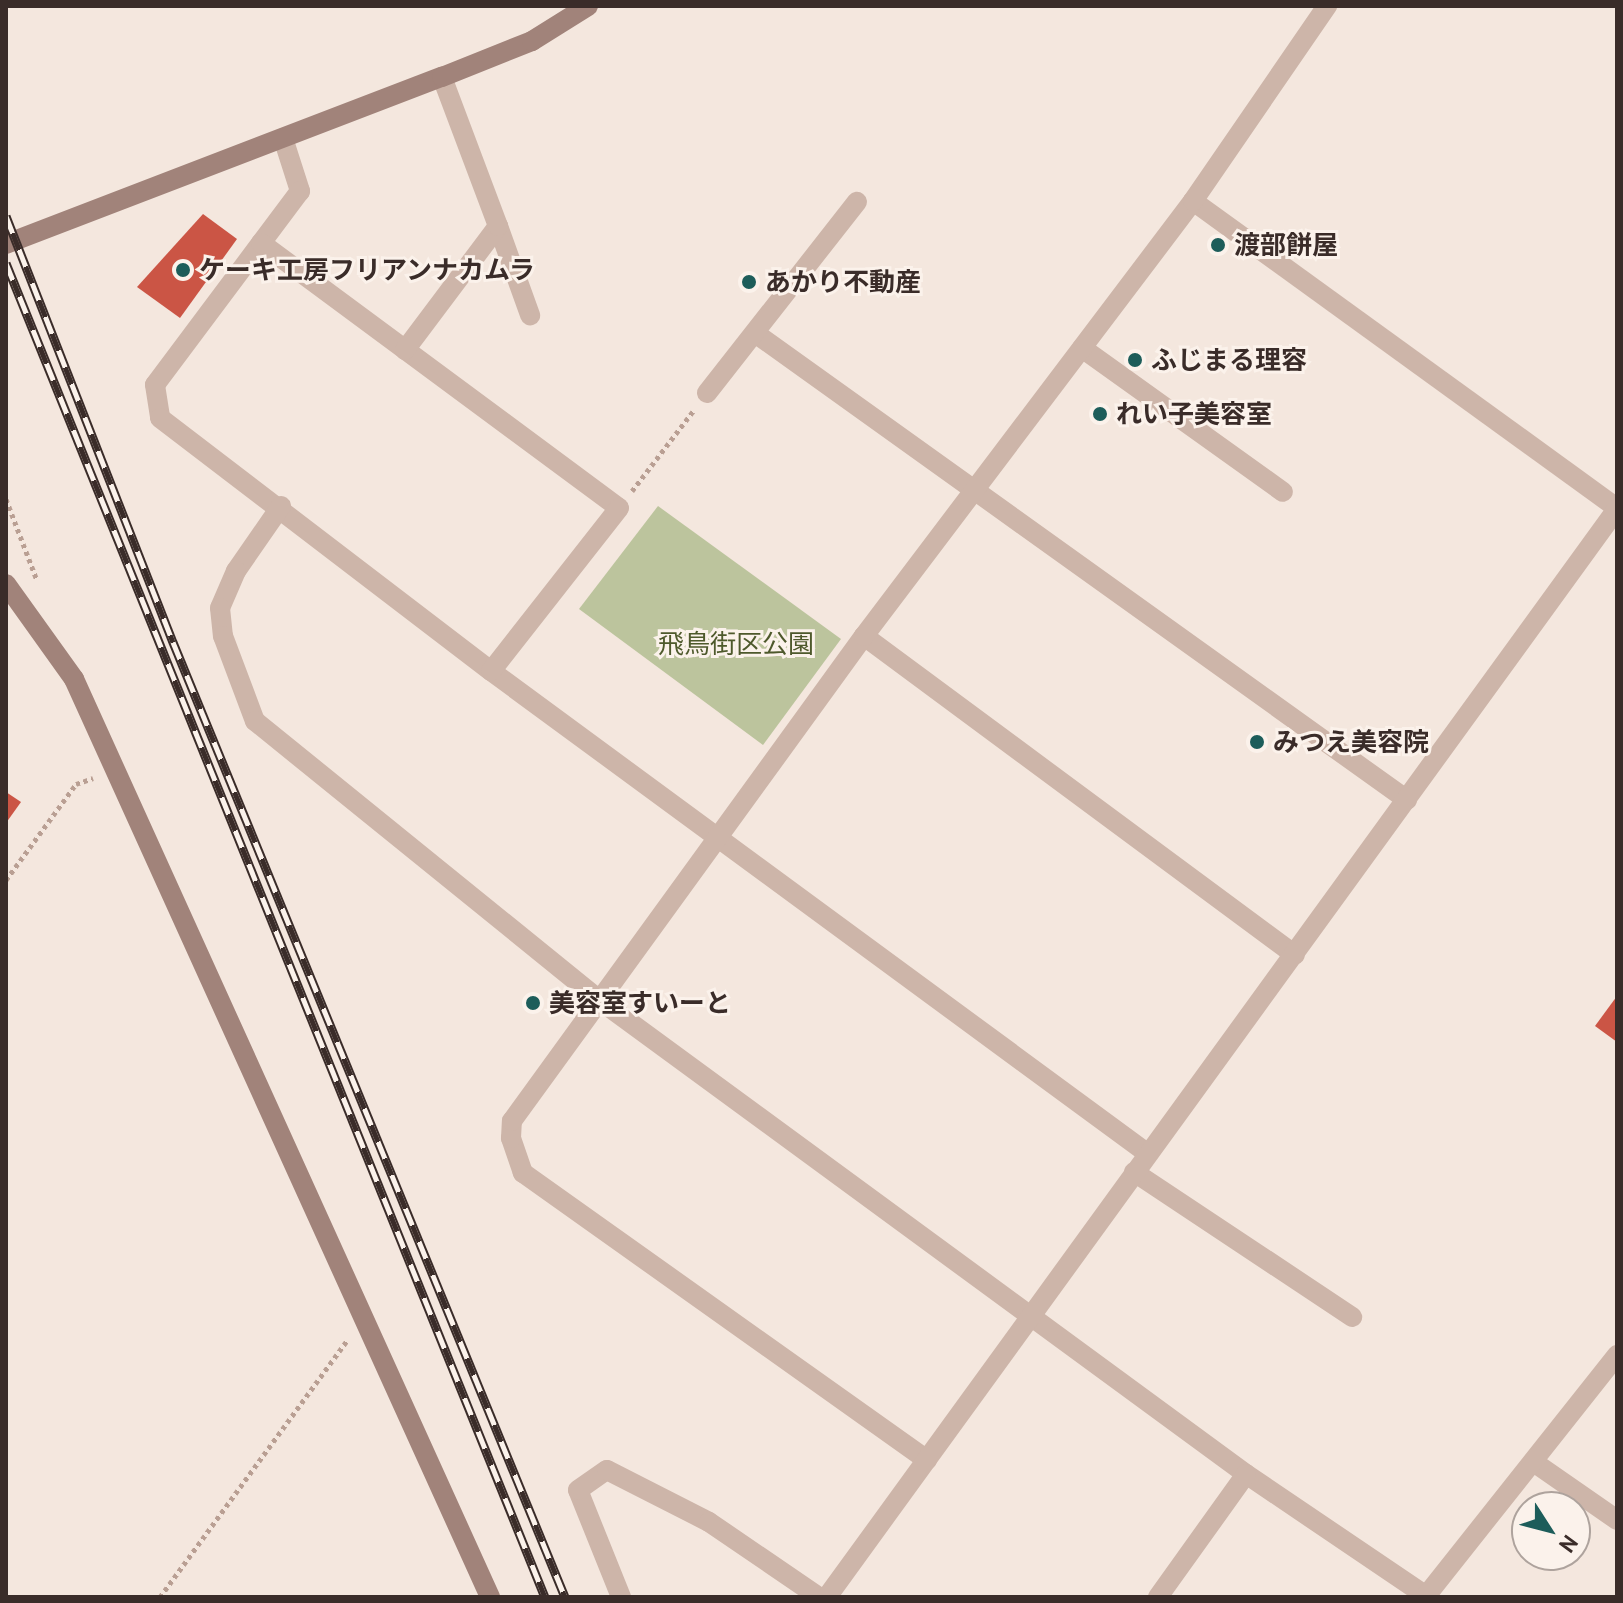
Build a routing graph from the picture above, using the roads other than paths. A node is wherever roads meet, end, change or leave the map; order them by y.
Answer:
1 (588, 6) edge
2 (1327, 6) edge
3 (442, 77) junction
4 (283, 138) junction
5 (1193, 201) junction
6 (857, 202) dead end
7 (498, 226) junction
8 (261, 243) junction
9 (6, 244) edge
10 (530, 315) dead end
11 (755, 333) junction
12 (1082, 348) junction
13 (405, 350) junction
14 (707, 393) road end
15 (974, 491) junction
16 (1283, 492) dead end
17 (281, 506) junction
18 (1617, 508) edge
19 (6, 584) edge
20 (864, 636) junction
21 (491, 671) junction
22 (1407, 800) junction
23 (722, 837) junction
24 (1295, 955) junction
25 (598, 999) junction
26 (1147, 1153) junction
27 (1134, 1172) junction
28 (1037, 1316) junction
29 (1352, 1317) dead end
30 (1617, 1355) edge
31 (927, 1460) junction
32 (1535, 1463) junction
33 (1246, 1474) junction
34 (1617, 1520) edge
35 (1427, 1596) edge
36 (490, 1597) edge
37 (621, 1597) edge
38 (819, 1597) edge
39 (827, 1597) edge
40 (1158, 1597) edge

1 - 3 street
2 - 5 street
3 - 4 street
3 - 7 street
4 - 8 street
4 - 9 street
5 - 12 street
5 - 18 street
6 - 11 street
7 - 10 street
7 - 13 street
8 - 13 street
8 - 17 street
11 - 14 street
11 - 15 street
12 - 15 street
12 - 16 street
13 - 21 street
15 - 20 street
15 - 22 street
17 - 21 street
17 - 25 street
18 - 22 street
19 - 36 street
20 - 23 street
20 - 24 street
21 - 23 street
22 - 24 street
23 - 25 street
23 - 26 street
24 - 26 street
25 - 28 street
25 - 31 street
26 - 27 street
27 - 28 street
27 - 29 street
28 - 31 street
28 - 33 street
30 - 32 street
31 - 39 street
32 - 34 street
32 - 35 street
33 - 35 street
33 - 40 street
37 - 38 street

